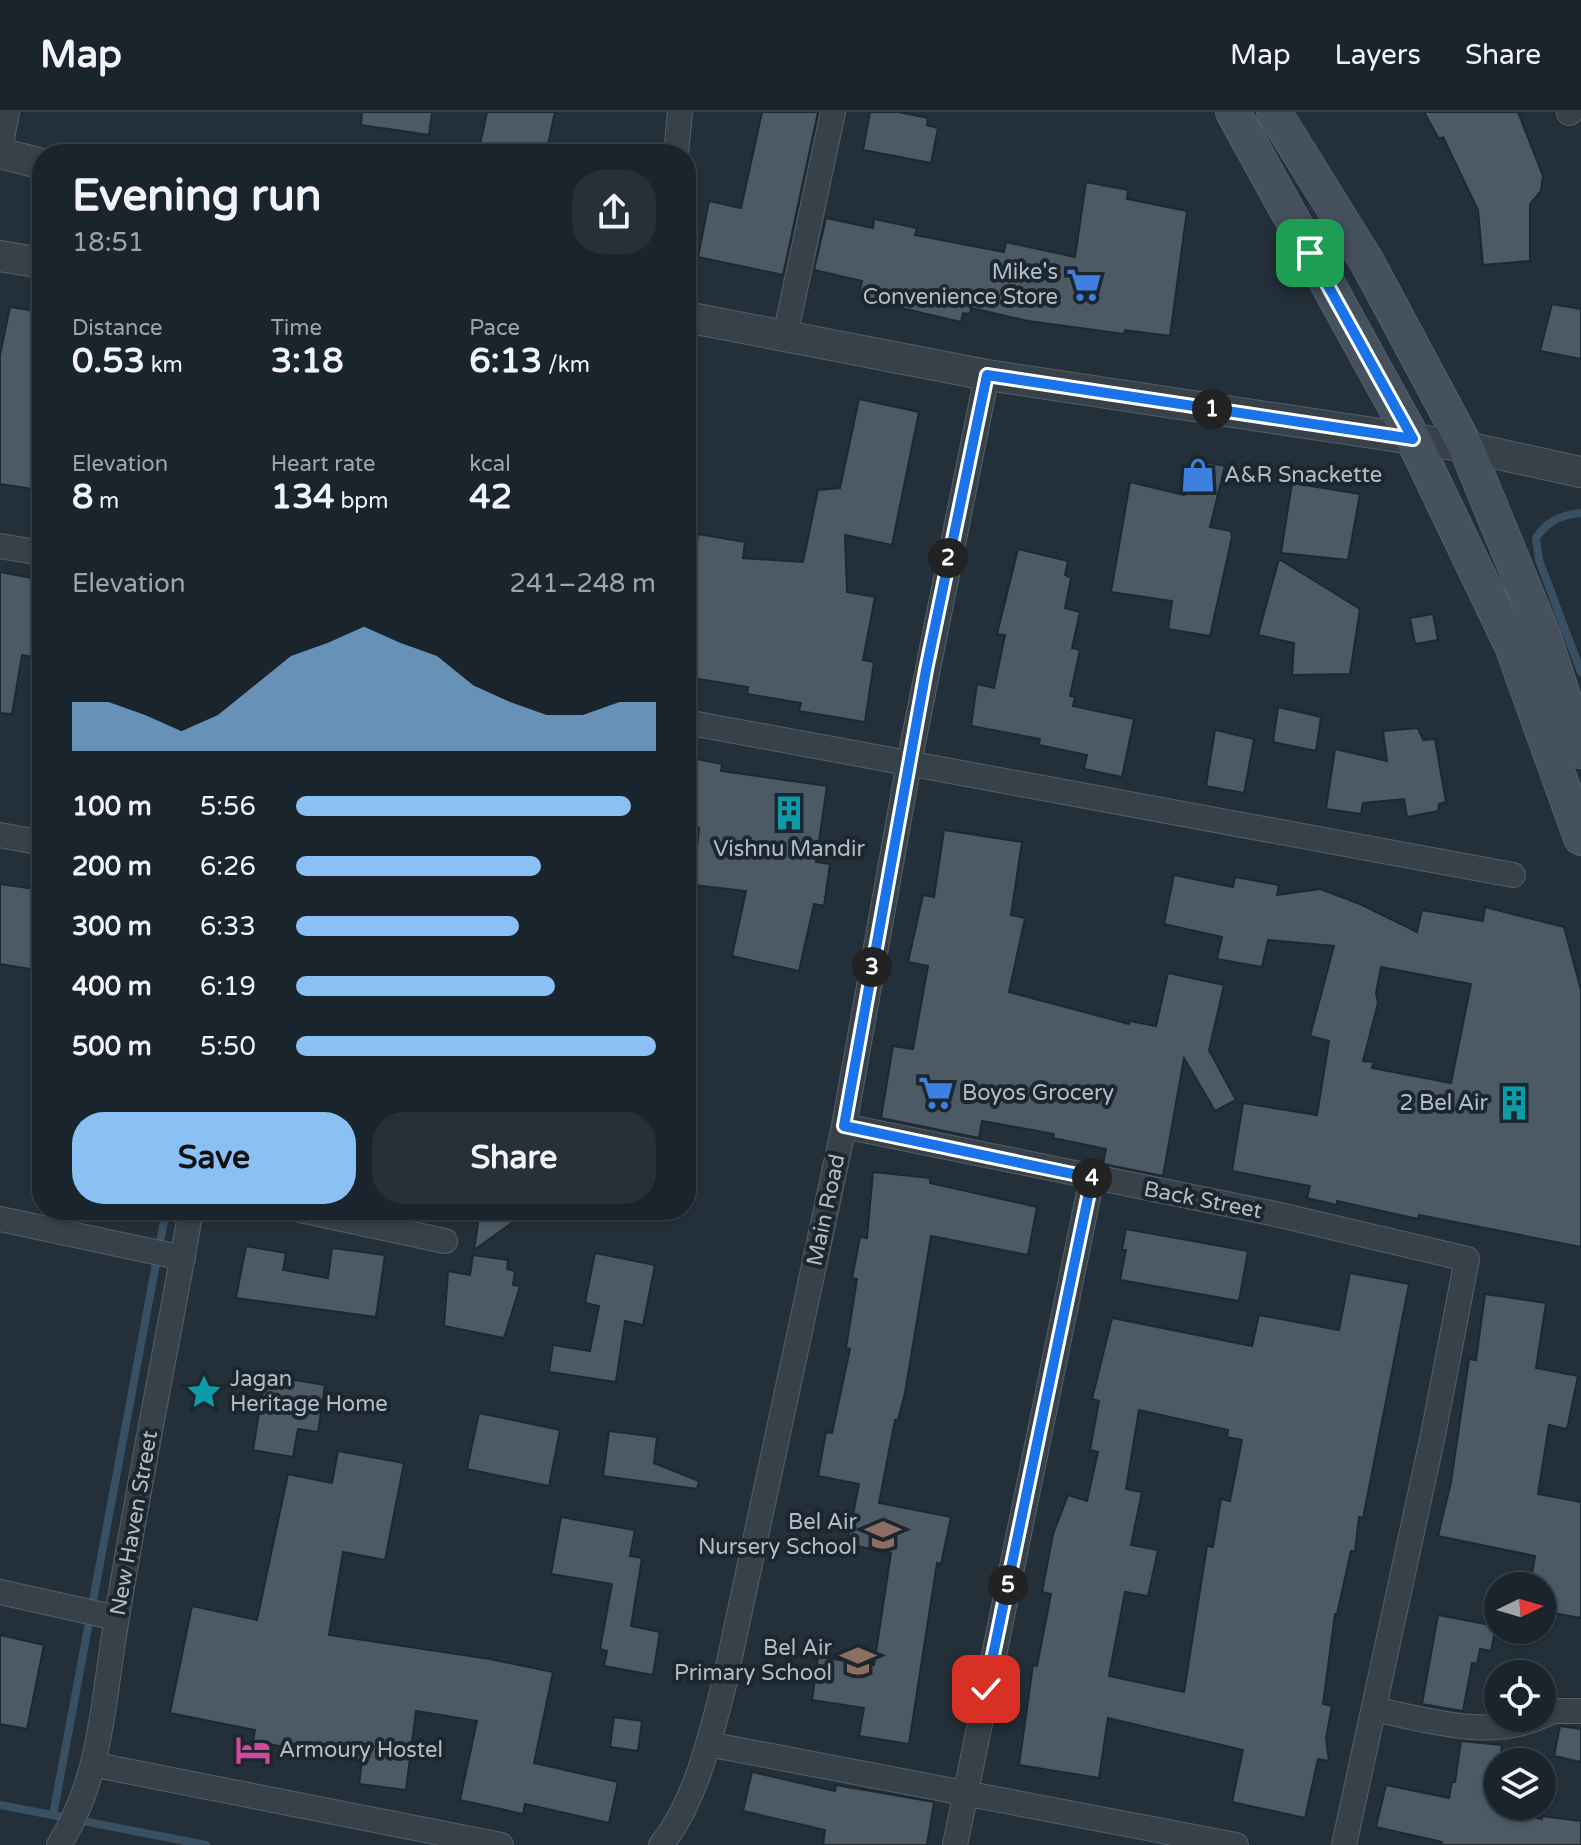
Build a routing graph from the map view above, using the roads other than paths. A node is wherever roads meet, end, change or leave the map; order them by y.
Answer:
1 (7, 112) edge
2 (680, 112) edge
3 (833, 112) edge
4 (1233, 112) edge
5 (1274, 112) edge
6 (677, 144) edge
7 (0, 151) edge
8 (32, 161) edge
9 (0, 256) edge
10 (32, 261) edge
11 (696, 319) edge
12 (785, 336) junction
13 (987, 375) junction
14 (1413, 439) junction
15 (1466, 447) junction
16 (1581, 472) edge
17 (0, 546) edge
18 (32, 551) edge
19 (696, 724) edge
20 (1581, 751) edge
21 (909, 763) junction
22 (0, 835) edge
23 (1581, 838) edge
24 (32, 841) edge
25 (1513, 875) dead end
26 (844, 1126) junction
27 (1092, 1178) junction
28 (0, 1219) edge
29 (188, 1220) edge
30 (347, 1220) edge
31 (445, 1241) dead end
32 (178, 1256) junction
33 (0, 1592) edge
34 (108, 1616) junction
35 (1374, 1709) junction
36 (1556, 1711) edge
37 (1581, 1711) edge
38 (1484, 1728) edge
39 (708, 1744) junction
40 (96, 1765) junction
41 (965, 1791) junction
42 (63, 1838) edge
43 (501, 1845) edge
44 (661, 1845) edge
45 (955, 1845) edge
46 (1236, 1845) edge
47 (1344, 1845) edge

1 - 7 street
2 - 6 street
3 - 12 street
4 - 14 main road
5 - 15 main road
7 - 8 street
9 - 10 street
11 - 12 street
12 - 13 street
13 - 14 street
13 - 21 street, Main Road
14 - 15 street
14 - 23 main road
15 - 16 street
15 - 20 main road
17 - 18 street
19 - 21 street
21 - 25 street
21 - 26 street, Main Road
22 - 24 street
26 - 27 street, Back Street
26 - 39 street, Main Road
27 - 35 street, Back Street
27 - 41 street
28 - 32 street
29 - 32 street, New Haven Street
30 - 31 street
32 - 34 street, New Haven Street
33 - 34 street
34 - 40 street, New Haven Street
35 - 38 street
35 - 47 street
36 - 37 street
39 - 41 street
39 - 44 street, Main Road
40 - 42 street, New Haven Street
40 - 43 street
41 - 45 street
41 - 46 street

